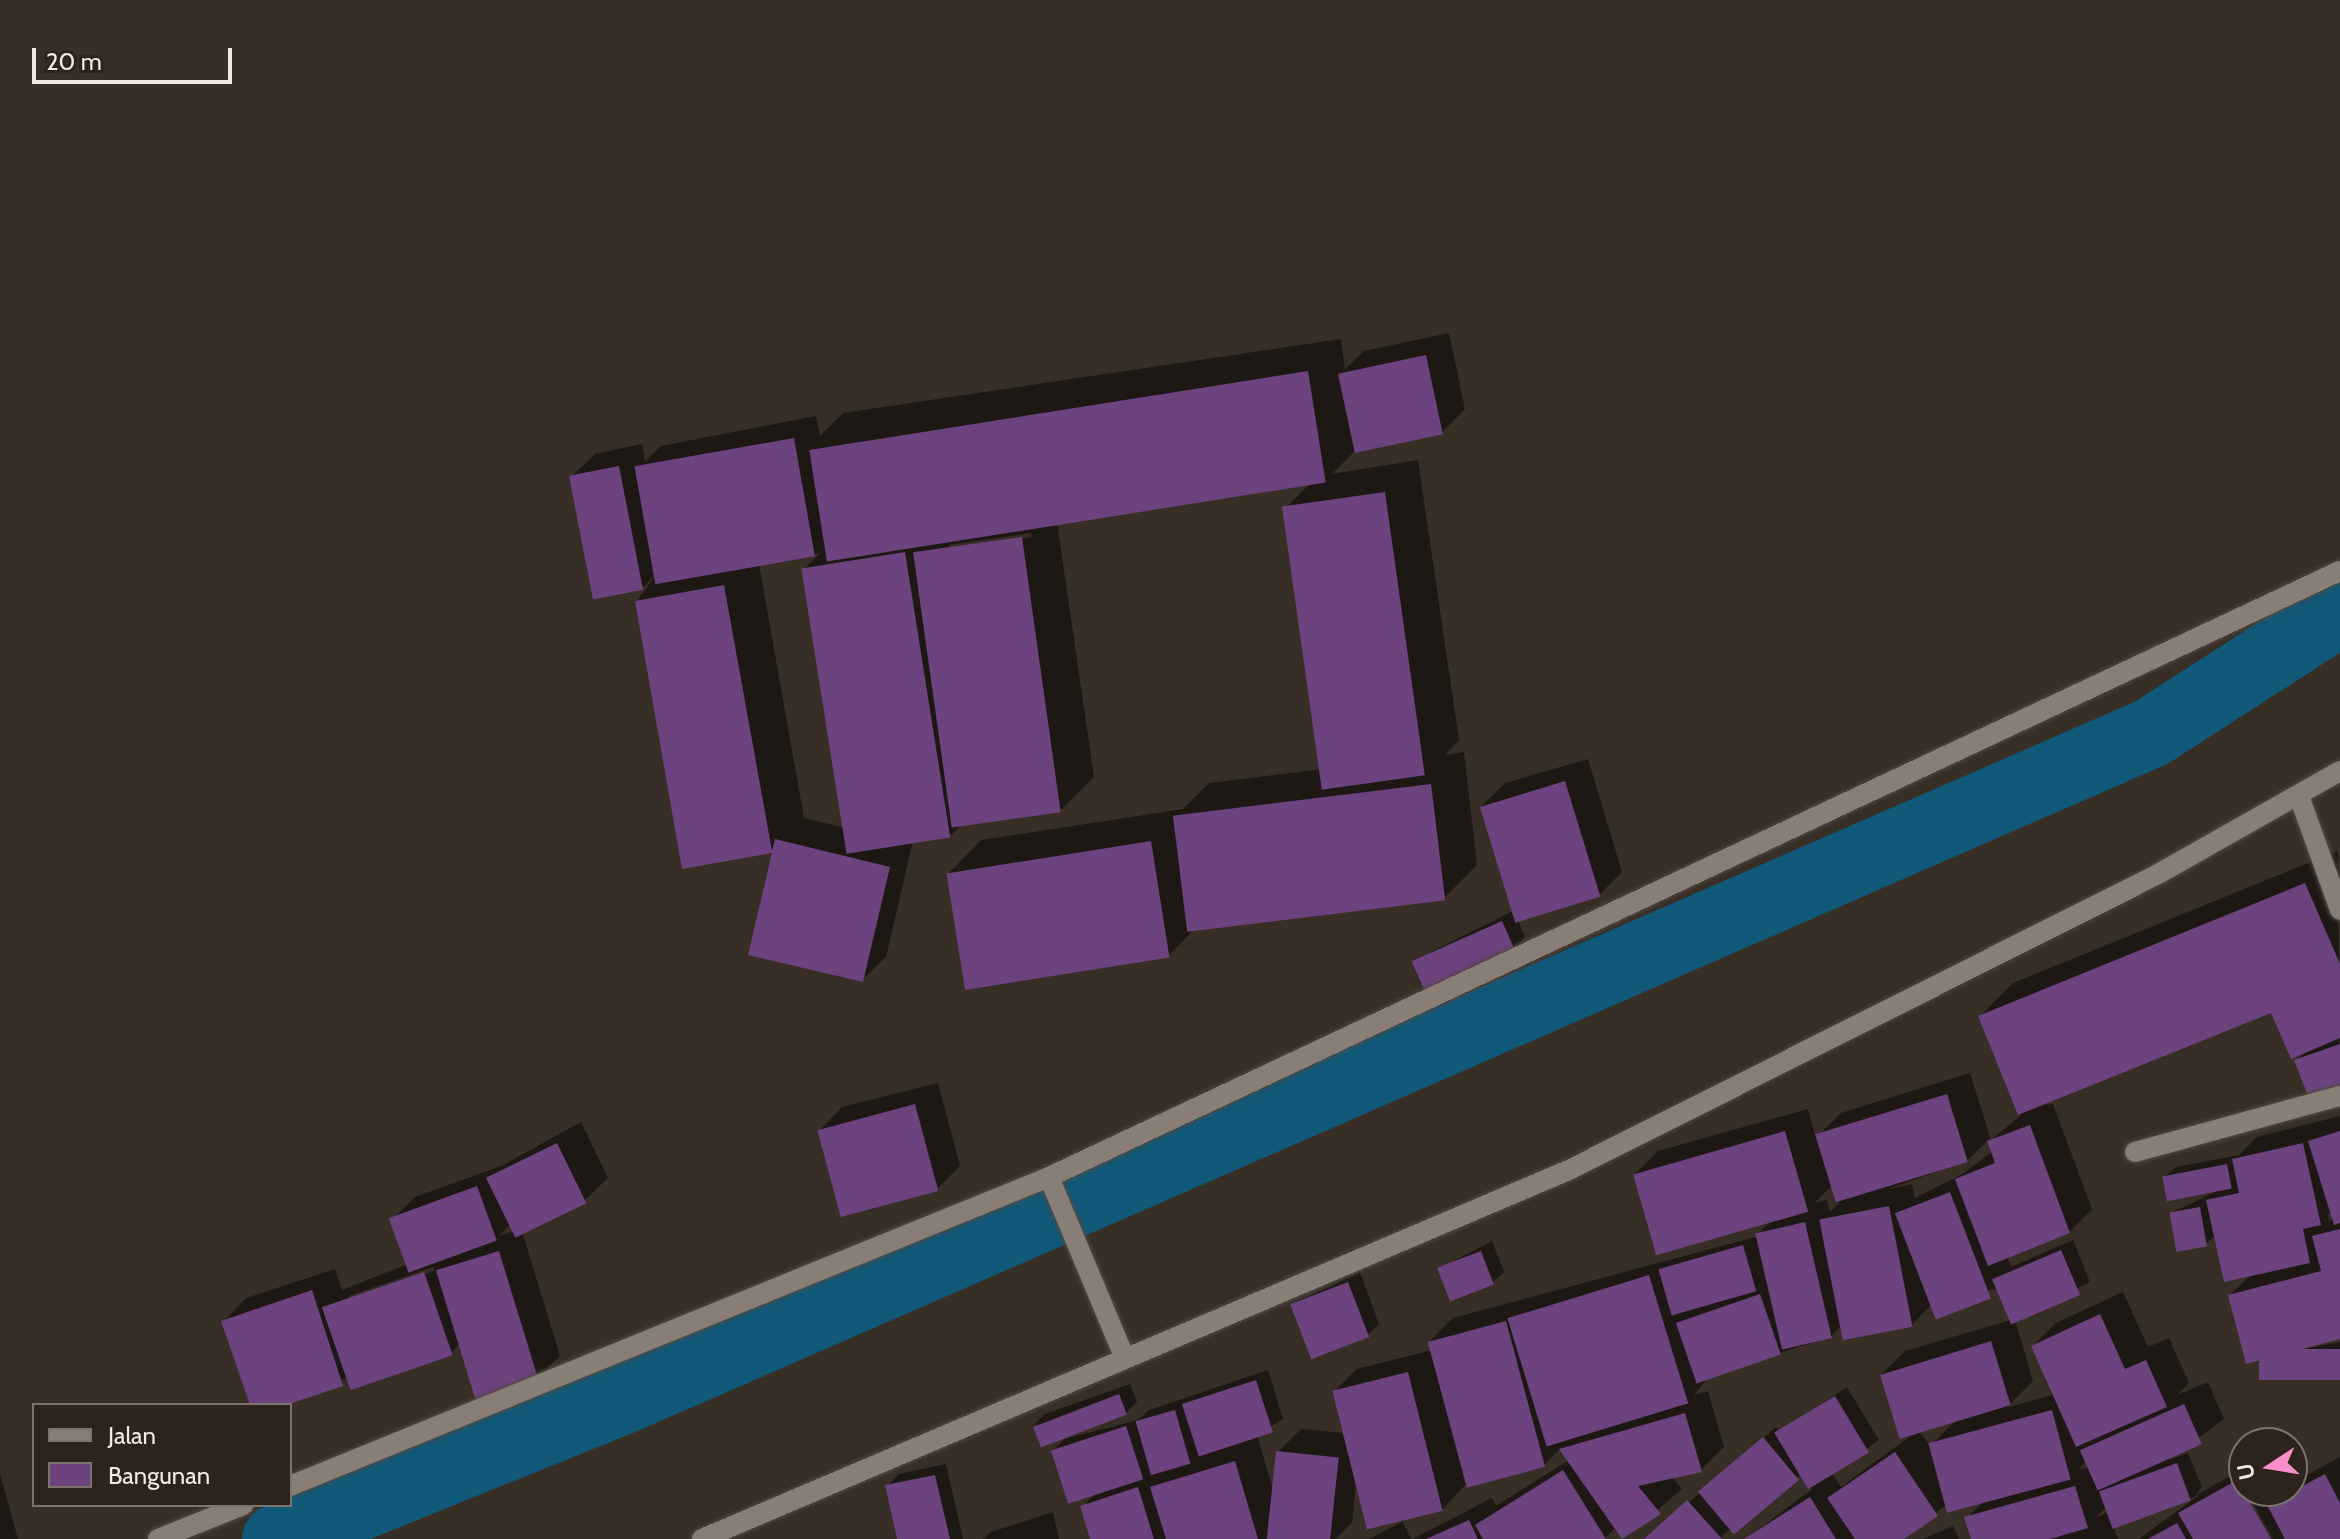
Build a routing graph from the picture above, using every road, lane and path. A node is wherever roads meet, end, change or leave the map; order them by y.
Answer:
1 (2340, 571) edge
2 (2340, 771) edge
3 (2299, 796) junction
4 (2340, 910) edge
5 (2340, 1096) edge
6 (2135, 1152) dead end
7 (1052, 1184) junction
8 (1123, 1354) junction
9 (292, 1485) edge
10 (238, 1507) edge
11 (706, 1538) edge
12 (158, 1539) edge

1 - 7 street
2 - 3 street
3 - 4 street
3 - 8 street
5 - 6 street
7 - 8 street
7 - 9 street
8 - 11 street
10 - 12 street

